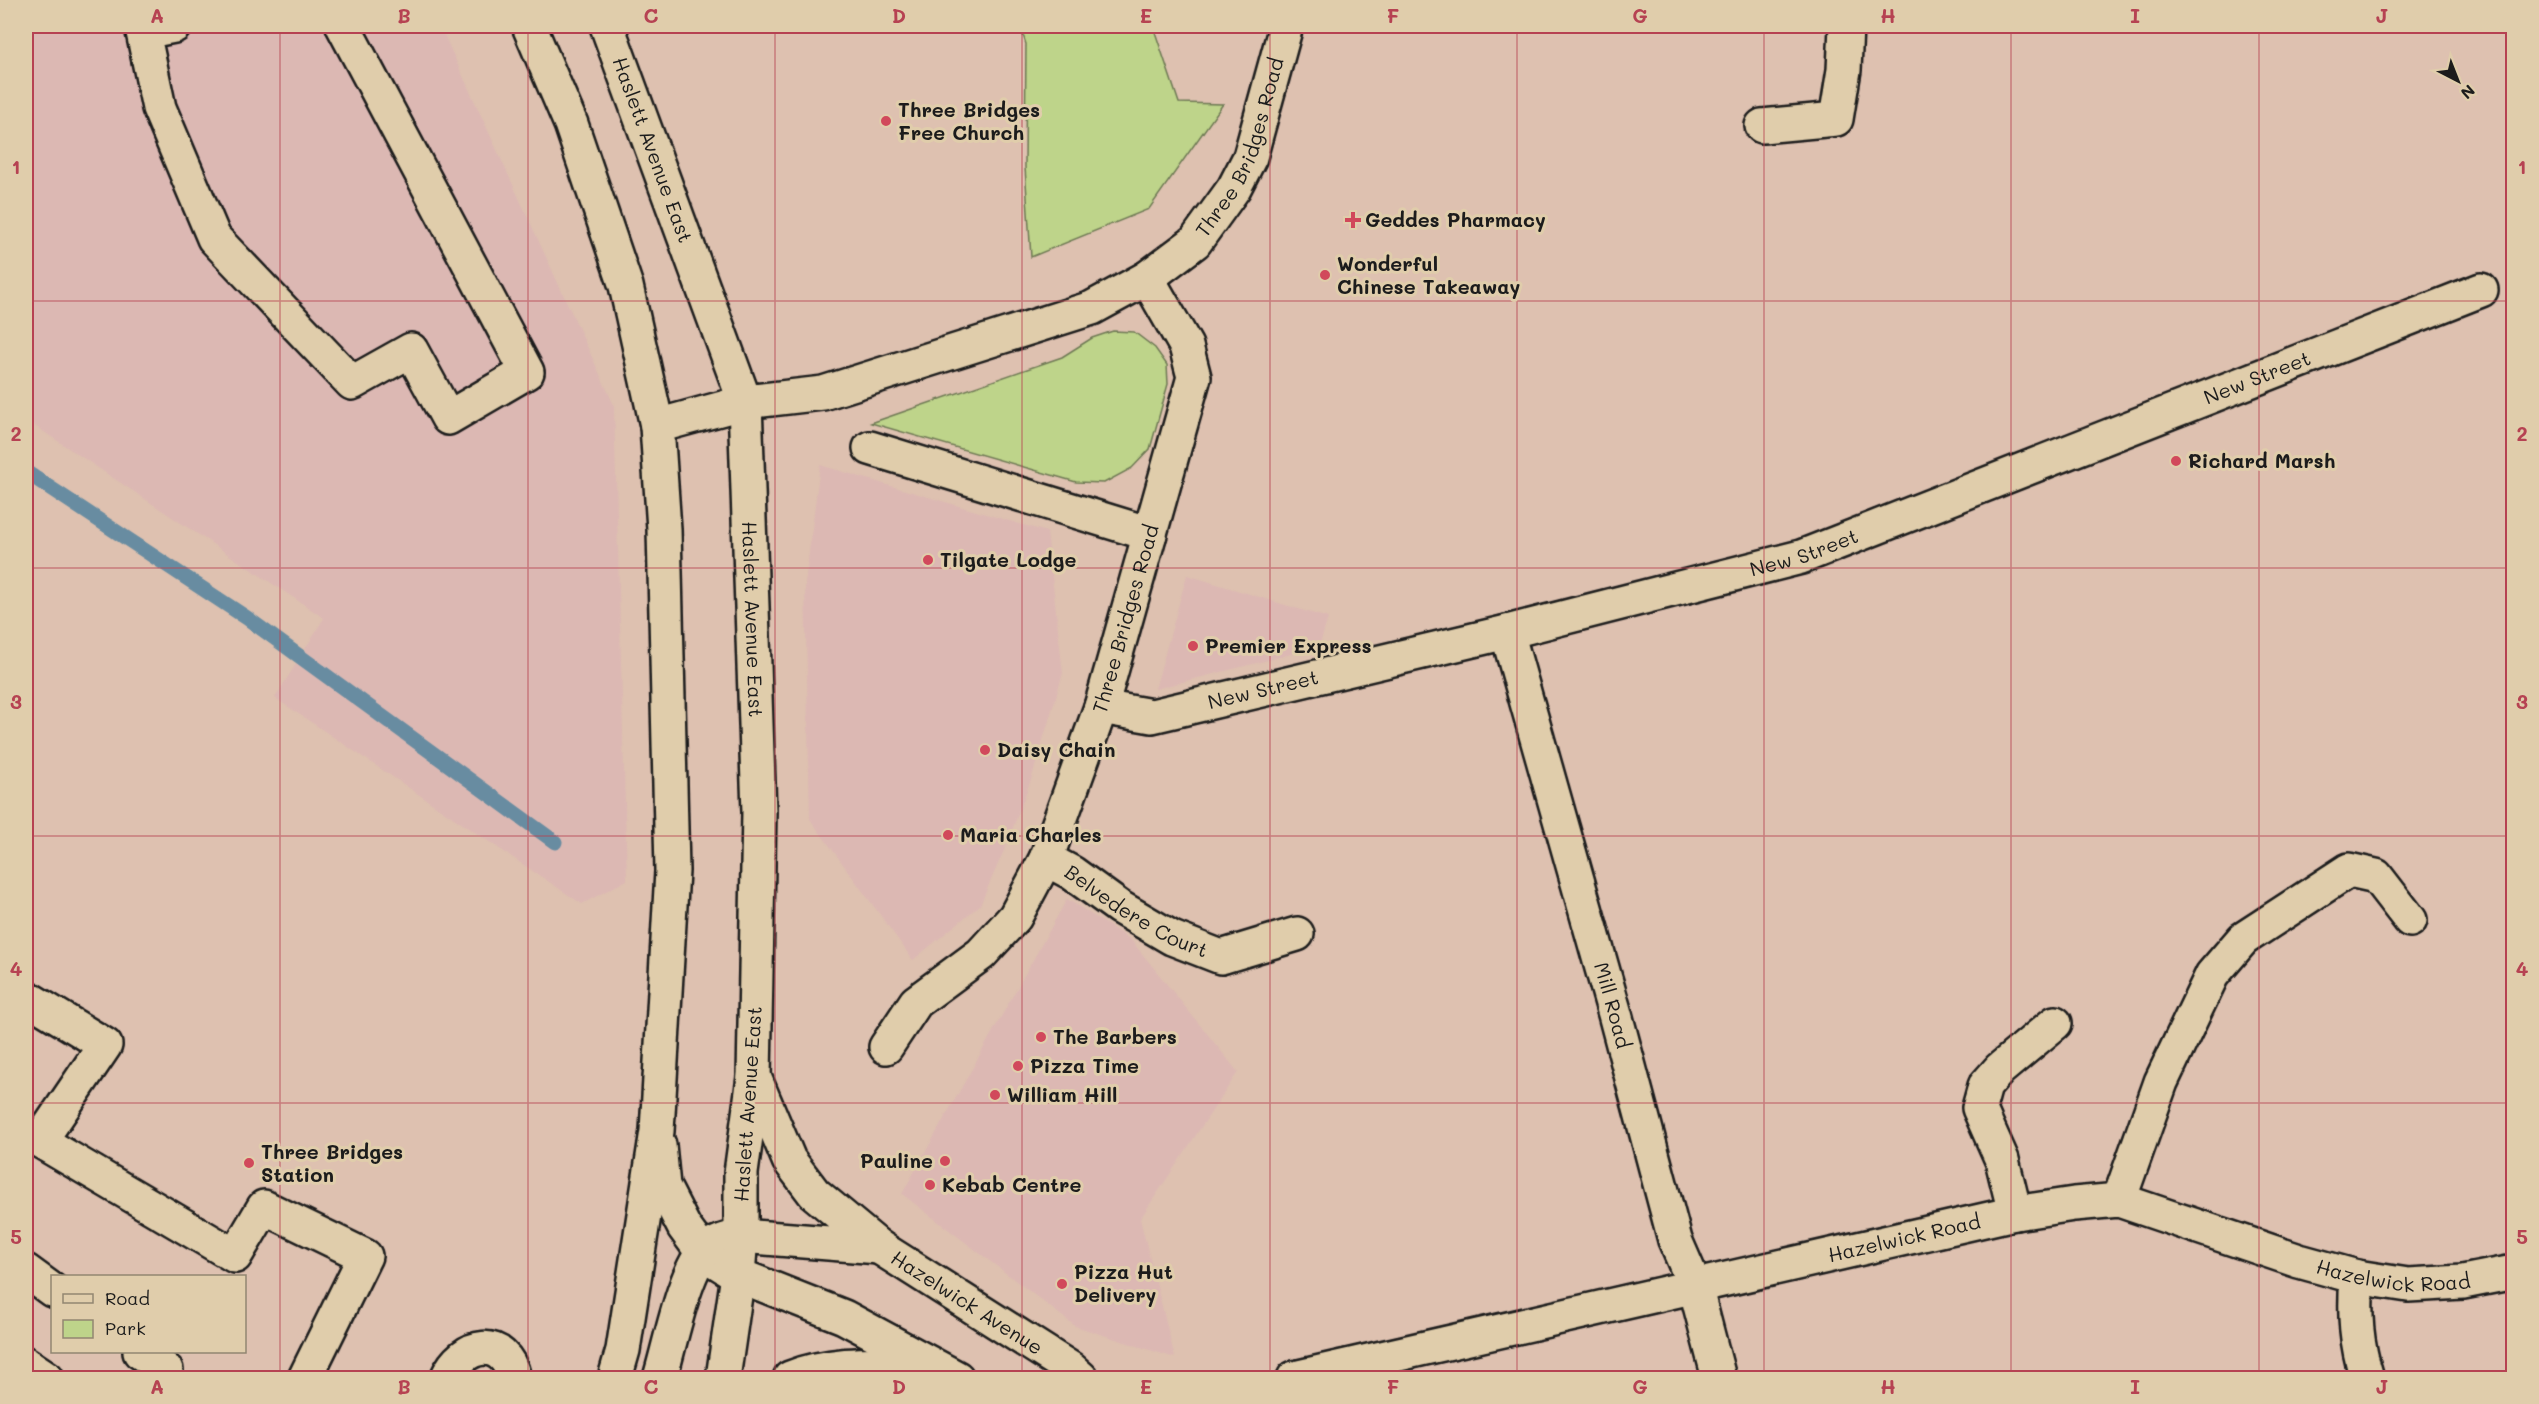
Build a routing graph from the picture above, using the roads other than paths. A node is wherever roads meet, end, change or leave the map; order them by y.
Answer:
1 (343, 26) edge
2 (529, 26) edge
3 (607, 26) edge
4 (1286, 26) edge
5 (1846, 26) edge
6 (148, 28) edge
7 (1762, 126) dead end
8 (1148, 278) junction
9 (2481, 290) dead end
10 (745, 402) junction
11 (657, 426) junction
12 (870, 448) dead end
13 (1150, 534) junction
14 (1507, 632) junction
15 (1101, 707) junction
16 (1046, 859) junction
17 (2410, 920) dead end
18 (1297, 933) dead end
19 (26, 997) edge
20 (2055, 1023) dead end
21 (886, 1047) dead end
22 (754, 1077) junction
23 (657, 1131) junction
24 (33, 1136) edge
25 (2119, 1200) junction
26 (2015, 1213) junction
27 (741, 1236) junction
28 (879, 1247) junction
29 (703, 1253) junction
30 (229, 1266) edge
31 (26, 1272) edge
32 (2514, 1272) edge
33 (738, 1275) junction
34 (2357, 1277) junction
35 (1695, 1286) junction
36 (51, 1289) edge
37 (26, 1364) edge
38 (945, 1372) edge
39 (47, 1378) edge
40 (305, 1378) edge
41 (447, 1378) edge
42 (514, 1378) edge
43 (615, 1378) edge
44 (660, 1378) edge
45 (723, 1378) edge
46 (790, 1378) edge
47 (1081, 1378) edge
48 (1294, 1378) edge
49 (1719, 1378) edge
50 (2367, 1378) edge

1 - 6 street
2 - 11 street
3 - 10 street, Haslett Avenue East
4 - 8 street, Three Bridges Road
5 - 7 street
8 - 10 street, Three Bridges Road
8 - 13 street, Three Bridges Road
9 - 14 street, New Street
10 - 11 street, Three Bridges Road
10 - 22 street, Haslett Avenue East
11 - 23 street
12 - 13 street
13 - 15 street, Three Bridges Road
14 - 15 street, New Street
14 - 35 street, Mill Road
15 - 16 street, Three Bridges Road
16 - 18 street, Belvedere Court
16 - 21 street, Three Bridges Road
17 - 25 street
19 - 24 street
20 - 26 street
22 - 27 street, Haslett Avenue East
22 - 28 street, Hazelwick Avenue
23 - 29 street
23 - 43 street
24 - 30 street
25 - 26 street, Hazelwick Road
25 - 34 street, Hazelwick Road
26 - 35 street, Hazelwick Road
27 - 28 street, Hazelwick Avenue
27 - 29 street
27 - 33 street, Haslett Avenue East
28 - 47 street, Hazelwick Avenue
29 - 33 street
29 - 44 street
30 - 40 street
31 - 36 street
32 - 34 street, Hazelwick Road
33 - 38 street
33 - 45 street, Haslett Avenue East
34 - 50 street
35 - 48 street, Hazelwick Road
35 - 49 street, Mill Road
37 - 39 street
38 - 46 street
41 - 42 street

